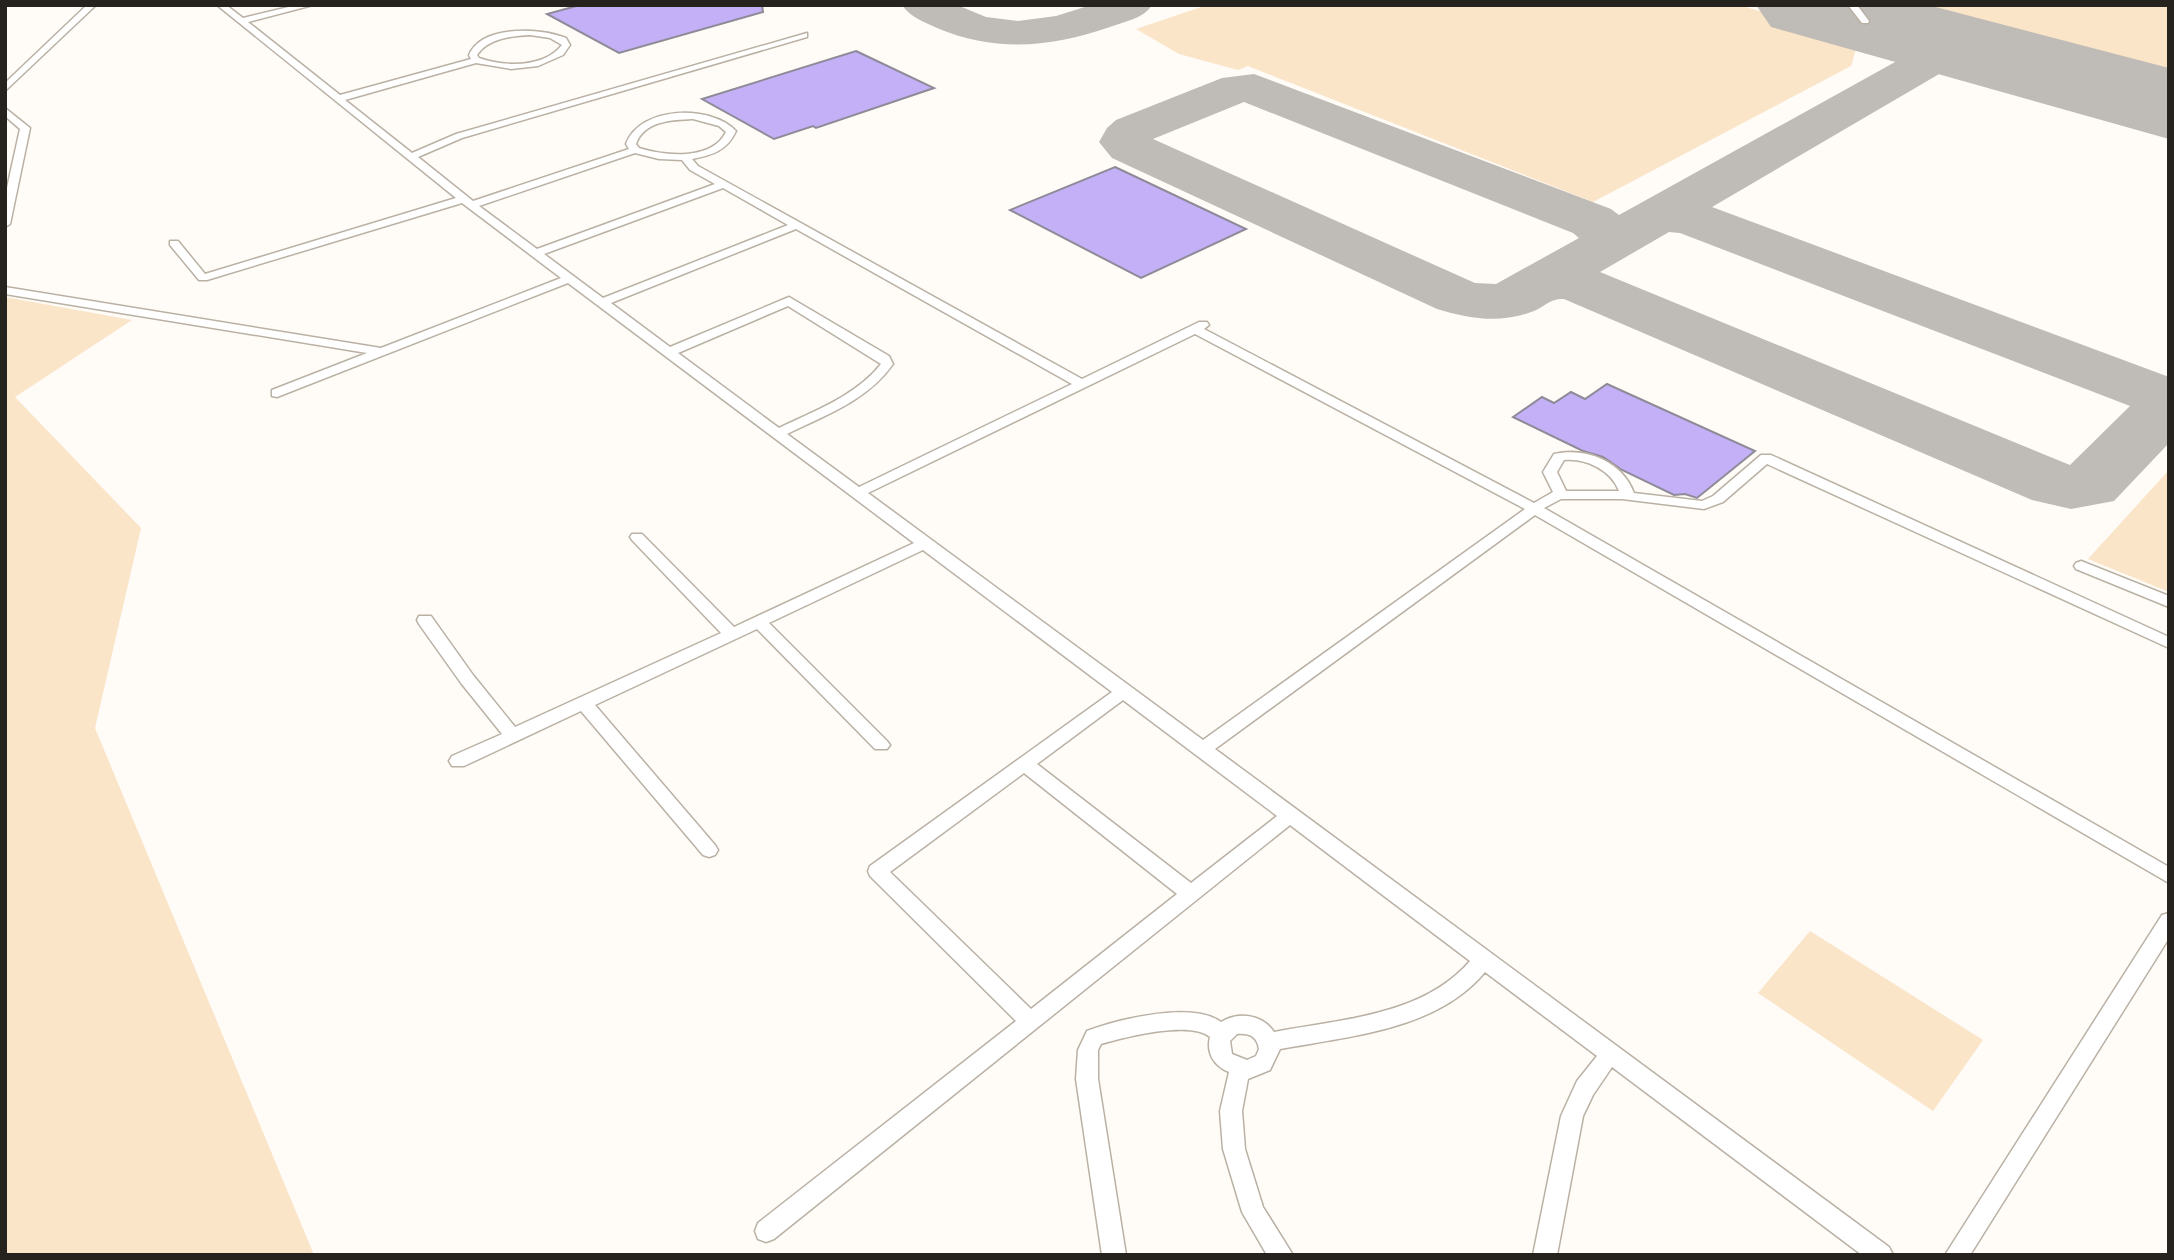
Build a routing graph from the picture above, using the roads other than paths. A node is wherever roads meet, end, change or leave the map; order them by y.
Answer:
1 (92, 5) edge
2 (221, 5) edge
3 (309, 5) edge
4 (1852, 5) edge
5 (241, 21) junction
6 (1866, 21) dead end
7 (804, 35) dead end
8 (477, 60) junction
9 (5, 88) edge
10 (338, 99) junction
11 (5, 111) edge
12 (635, 150) junction
13 (410, 157) junction
14 (685, 157) junction
15 (724, 184) junction
16 (467, 202) junction
17 (5, 224) edge
18 (796, 225) junction
19 (174, 243) dead end
20 (535, 254) junction
21 (569, 279) junction
22 (5, 290) edge
23 (601, 303) junction
24 (382, 352) junction
25 (667, 353) junction
26 (1082, 384) junction
27 (277, 393) dead end
28 (776, 434) junction
29 (856, 494) junction
30 (1561, 495) junction
31 (1628, 495) junction
32 (1535, 509) junction
33 (637, 537) dead end
34 (924, 544) junction
35 (2081, 566) dead end
36 (2169, 602) edge
37 (425, 620) dead end
38 (760, 622) junction
39 (732, 635) junction
40 (2169, 643) edge
41 (1122, 693) junction
42 (583, 702) junction
43 (513, 736) junction
44 (881, 745) dead end
45 (1201, 750) junction
46 (458, 761) dead end
47 (1026, 764) junction
48 (1289, 816) junction
49 (709, 850) dead end
50 (2169, 876) edge
51 (1191, 894) junction
52 (2169, 921) edge
53 (1483, 960) junction
54 (1030, 1021) junction
55 (1221, 1034) junction
56 (1269, 1042) junction
57 (1610, 1054) junction
58 (1240, 1068) junction
59 (766, 1231) dead end
60 (1114, 1255) edge
61 (1281, 1255) edge
62 (1545, 1255) edge
63 (1881, 1255) edge
64 (1957, 1255) edge

1 - 9 lane
2 - 5 lane
3 - 5 lane
4 - 6 lane
5 - 10 lane
7 - 13 lane
8 - 8 lane
8 - 10 lane
10 - 13 lane
11 - 17 lane
12 - 14 lane
12 - 14 lane
12 - 16 lane
13 - 16 lane
14 - 15 lane
15 - 18 lane
15 - 20 lane
16 - 19 lane
16 - 20 lane
18 - 23 lane
18 - 26 lane
20 - 21 lane
21 - 23 lane
21 - 24 lane
22 - 24 lane
23 - 25 lane
24 - 27 lane
25 - 28 lane
25 - 28 lane
26 - 29 lane
26 - 32 lane
28 - 29 lane
29 - 34 lane
30 - 31 lane
30 - 31 lane
30 - 32 lane
31 - 40 lane
32 - 45 lane
32 - 50 lane
33 - 39 lane
34 - 38 lane
34 - 41 lane
35 - 36 lane
37 - 43 lane
38 - 39 lane
38 - 44 lane
39 - 42 lane
41 - 45 lane
41 - 47 lane
42 - 43 lane
42 - 49 lane
43 - 46 lane
45 - 48 lane
47 - 51 lane
47 - 54 lane
48 - 51 lane
48 - 53 lane
51 - 54 lane
52 - 64 lane
53 - 56 lane
53 - 57 lane
54 - 59 lane
55 - 56 lane
55 - 58 lane
55 - 60 lane
56 - 58 lane
57 - 62 lane
57 - 63 lane
58 - 61 lane

